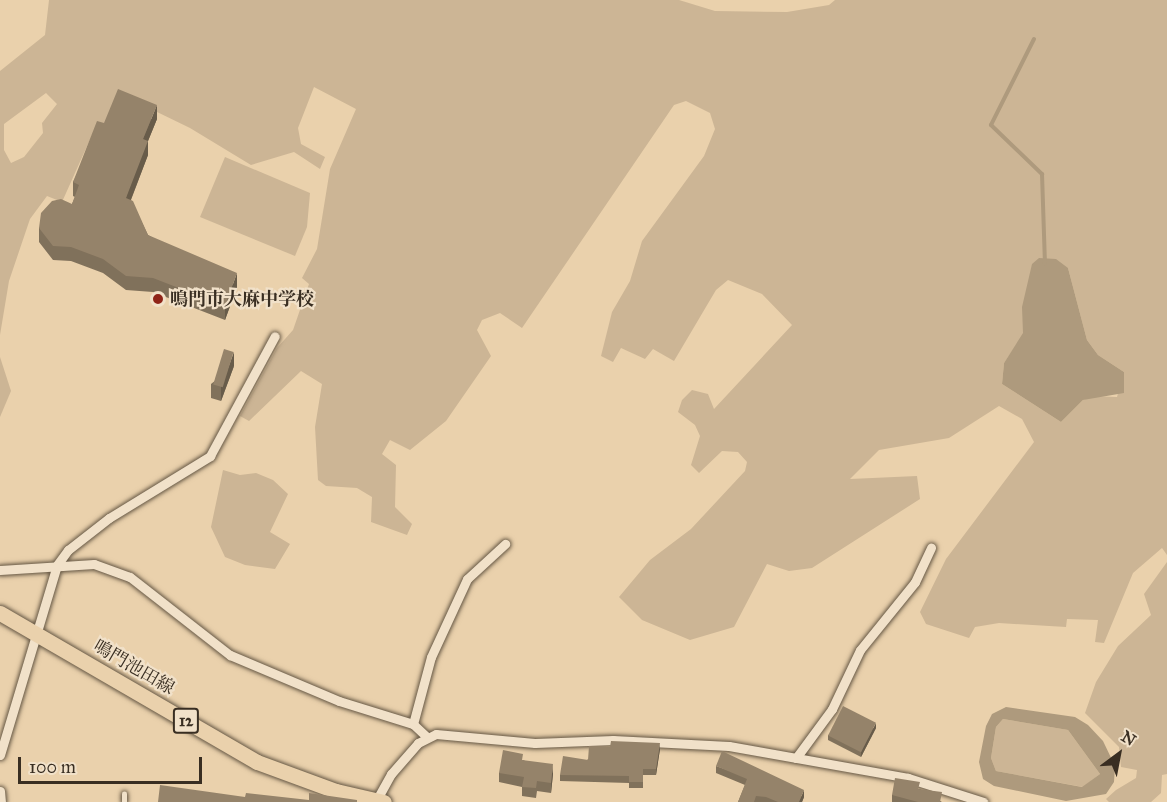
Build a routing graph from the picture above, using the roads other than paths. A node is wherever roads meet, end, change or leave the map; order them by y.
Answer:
1 (275, 336) dead end
2 (505, 544) dead end
3 (932, 548) dead end
4 (57, 565) junction
5 (0, 570) edge
6 (0, 613) edge
7 (36, 633) junction
8 (413, 724) junction
9 (427, 737) junction
10 (0, 755) edge
11 (796, 758) junction
12 (0, 791) edge
13 (124, 794) dead end
14 (380, 801) edge
15 (1, 802) edge
16 (124, 802) edge
17 (983, 802) edge

1 - 4 street
2 - 8 street
3 - 11 street
4 - 5 street
4 - 7 street
4 - 8 street
6 - 7 main road, 鳴門池田線 / 12
7 - 10 street
7 - 14 main road, 鳴門池田線 / 12
8 - 9 street
9 - 11 street
9 - 14 street
11 - 17 street
12 - 15 street
13 - 16 lane

